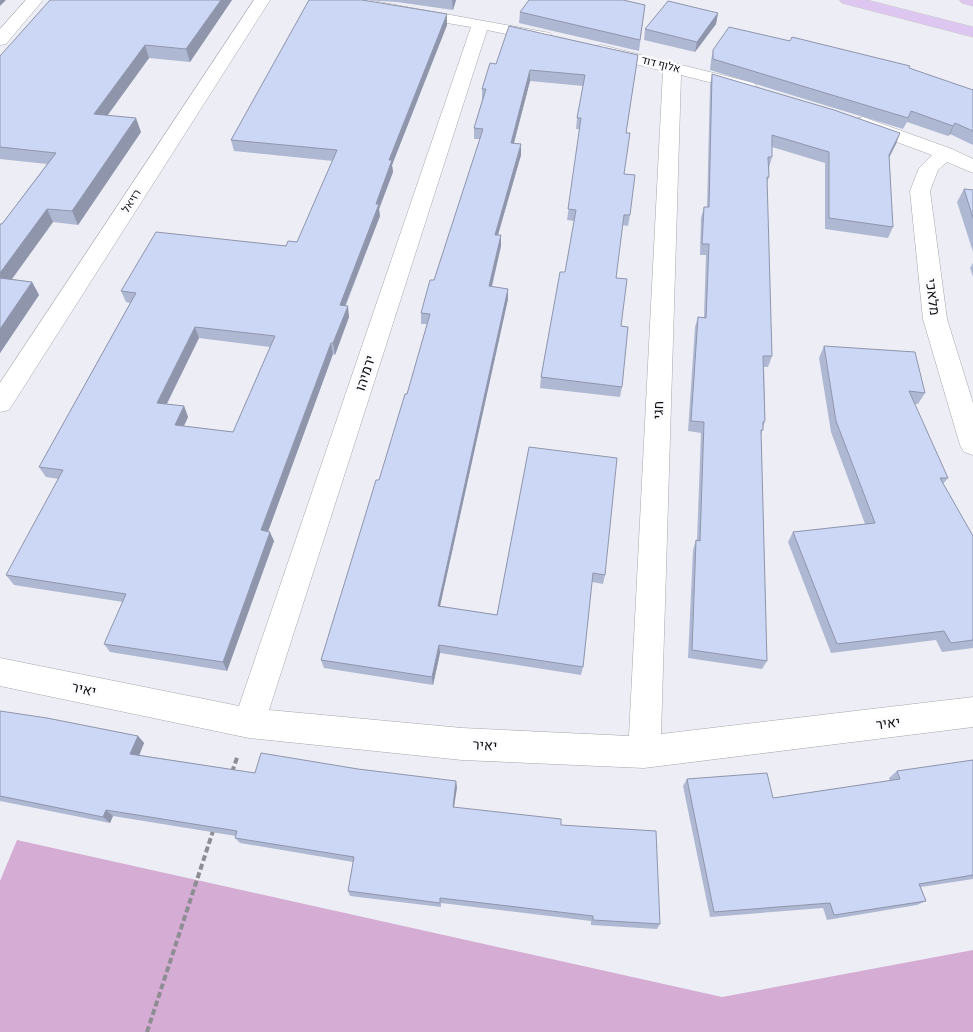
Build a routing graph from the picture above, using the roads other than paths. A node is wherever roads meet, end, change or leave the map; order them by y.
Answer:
1 (35, 0) edge
2 (262, 0) edge
3 (339, 0) edge
4 (848, 0) edge
5 (897, 0) edge
6 (968, 0) edge
7 (973, 1) edge
8 (973, 19) edge
9 (481, 24) junction
10 (973, 32) edge
11 (0, 40) edge
12 (562, 41) edge
13 (589, 47) edge
14 (672, 66) junction
15 (765, 92) edge
16 (847, 118) edge
17 (945, 153) junction
18 (973, 167) edge
19 (0, 403) edge
20 (973, 445) edge
21 (0, 672) edge
22 (973, 712) edge
23 (249, 723) junction
24 (644, 752) junction

1 - 11 street
2 - 19 street, רזיאל
3 - 9 street
4 - 10 main road
5 - 8 main road
6 - 7 main road
9 - 12 street
9 - 23 street, ירמיהו
13 - 14 street, אלוף דוד
14 - 15 street, אלוף דוד
14 - 24 street, חגי
16 - 17 street
17 - 18 street
17 - 20 street, מלאכי
21 - 23 street, יאיר
22 - 24 street, יאיר
23 - 24 street, יאיר

